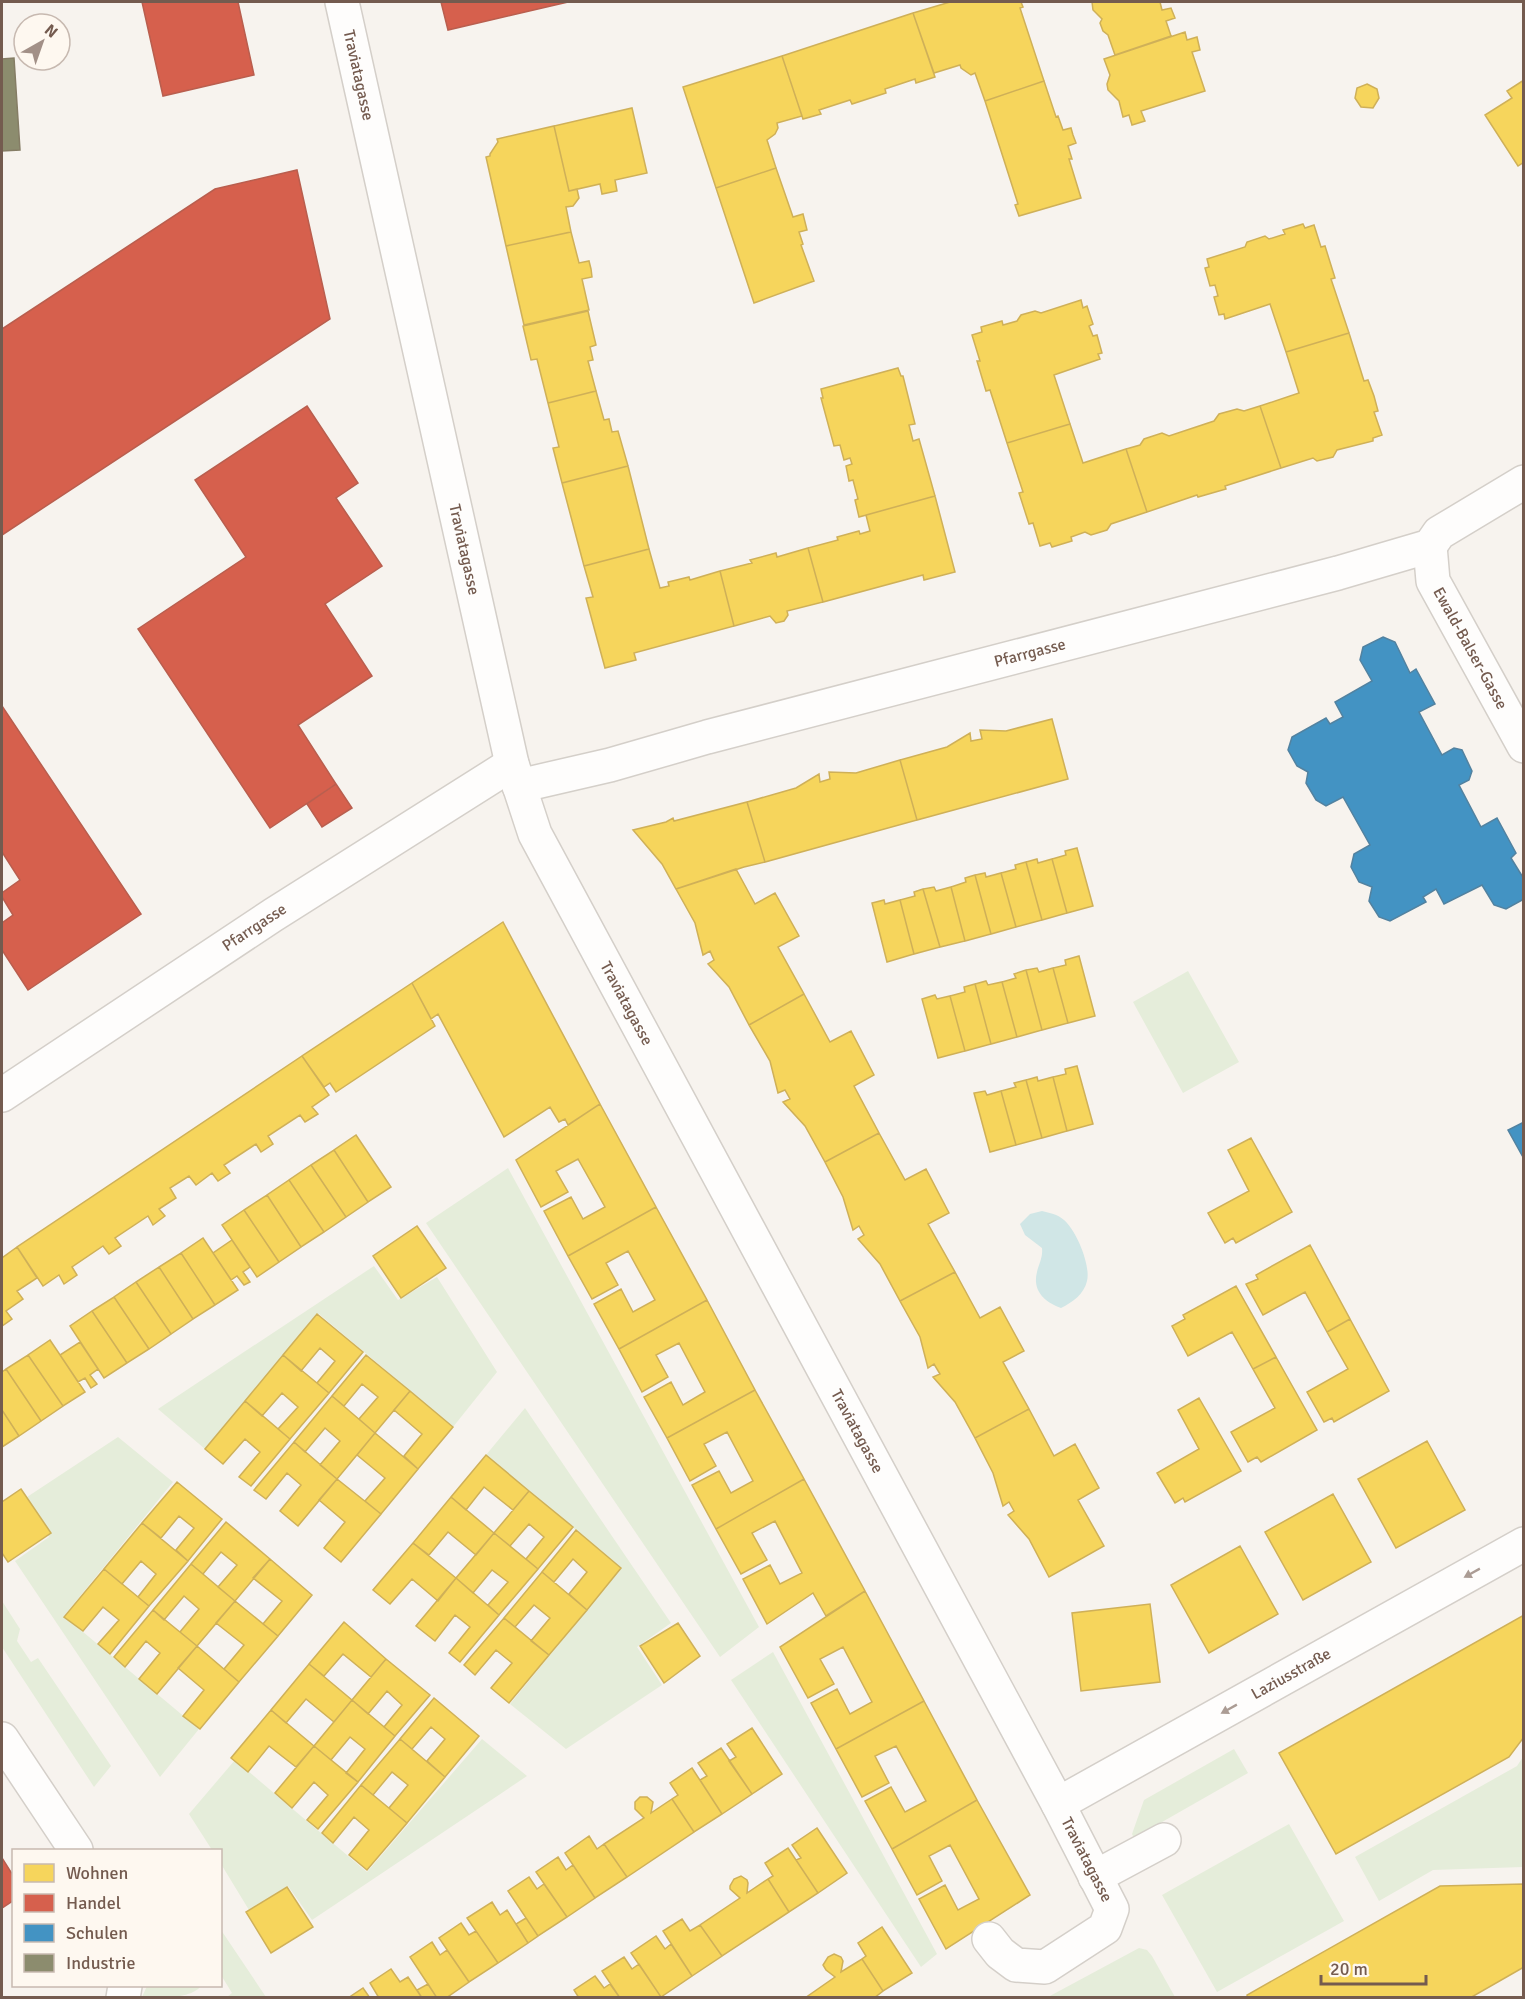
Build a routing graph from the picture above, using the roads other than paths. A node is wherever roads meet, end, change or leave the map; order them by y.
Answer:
1 (342, 2) edge
2 (1524, 482) edge
3 (1430, 546) junction
4 (1524, 746) edge
5 (516, 775) junction
6 (2, 1095) edge
7 (1524, 1544) edge
8 (2, 1739) edge
9 (1058, 1804) junction
10 (1164, 1840) dead end
11 (75, 1849) edge
12 (1095, 1877) junction
13 (989, 1939) dead end

1 - 5 street, Traviatagasse
2 - 3 street, Pfarrgasse
3 - 4 street, Ewald-Balser-Gasse
3 - 5 street, Pfarrgasse
5 - 6 street, Pfarrgasse
5 - 9 street, Traviatagasse
7 -> 9 street, Laziusstraße
8 - 11 street
9 - 12 street, Traviatagasse
10 - 12 street
12 - 13 street, Traviatagasse

